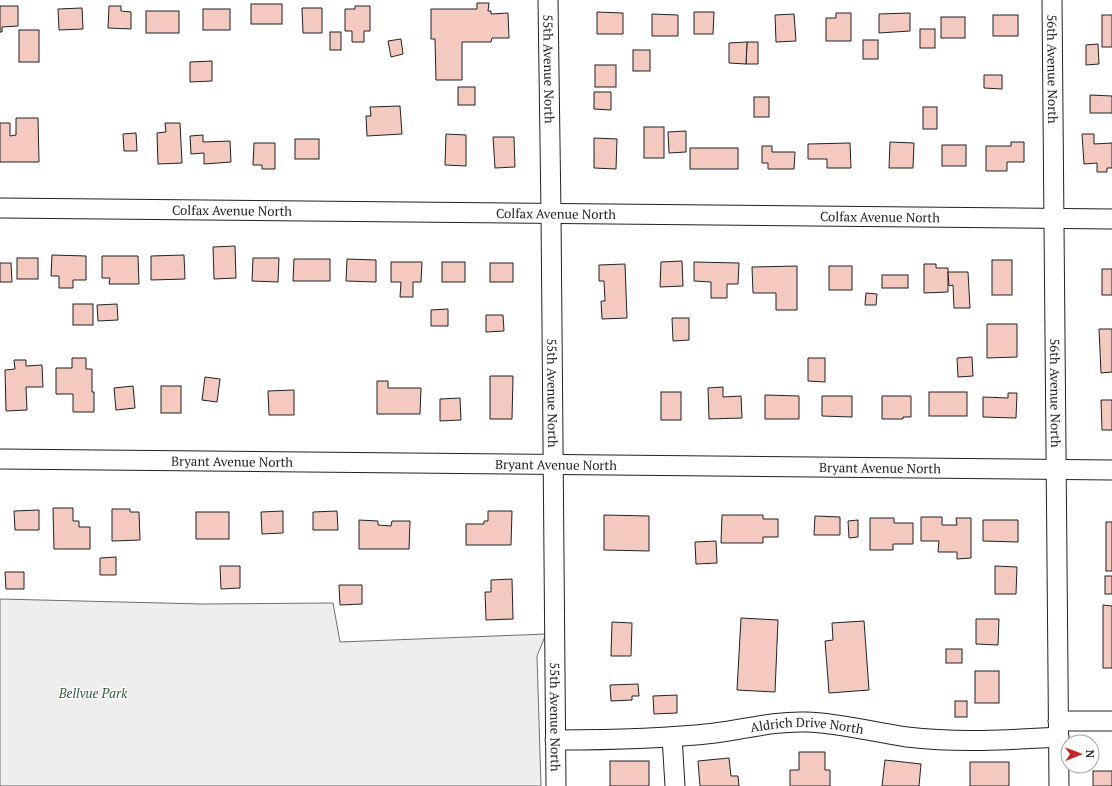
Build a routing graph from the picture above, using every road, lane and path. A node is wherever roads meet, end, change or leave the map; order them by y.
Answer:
1 (548, 0) edge
2 (1052, 0) edge
3 (0, 208) edge
4 (551, 213) junction
5 (1054, 218) junction
6 (1112, 218) edge
7 (0, 459) edge
8 (553, 464) junction
9 (1056, 469) junction
10 (1112, 470) edge
11 (1112, 721) edge
12 (1058, 729) junction
13 (672, 737) junction
14 (555, 740) junction
15 (556, 786) edge
16 (676, 786) edge
17 (1059, 786) edge

1 - 4 street, 55th Avenue North
2 - 5 street, 56th Avenue North
3 - 4 street, Colfax Avenue North
4 - 5 street, Colfax Avenue North
4 - 8 street, 55th Avenue North
5 - 6 street, Colfax Avenue North
5 - 9 street, 56th Avenue North
7 - 8 street, Bryant Avenue North
8 - 9 street, Bryant Avenue North
8 - 14 street, 55th Avenue North
9 - 10 street, Bryant Avenue North
9 - 12 street, 56th Avenue North
11 - 12 street, Aldrich Drive North
12 - 13 street, Aldrich Drive North
12 - 17 street, 56th Avenue North
13 - 14 street, Aldrich Drive North
13 - 16 street
14 - 15 street, 55th Avenue North

